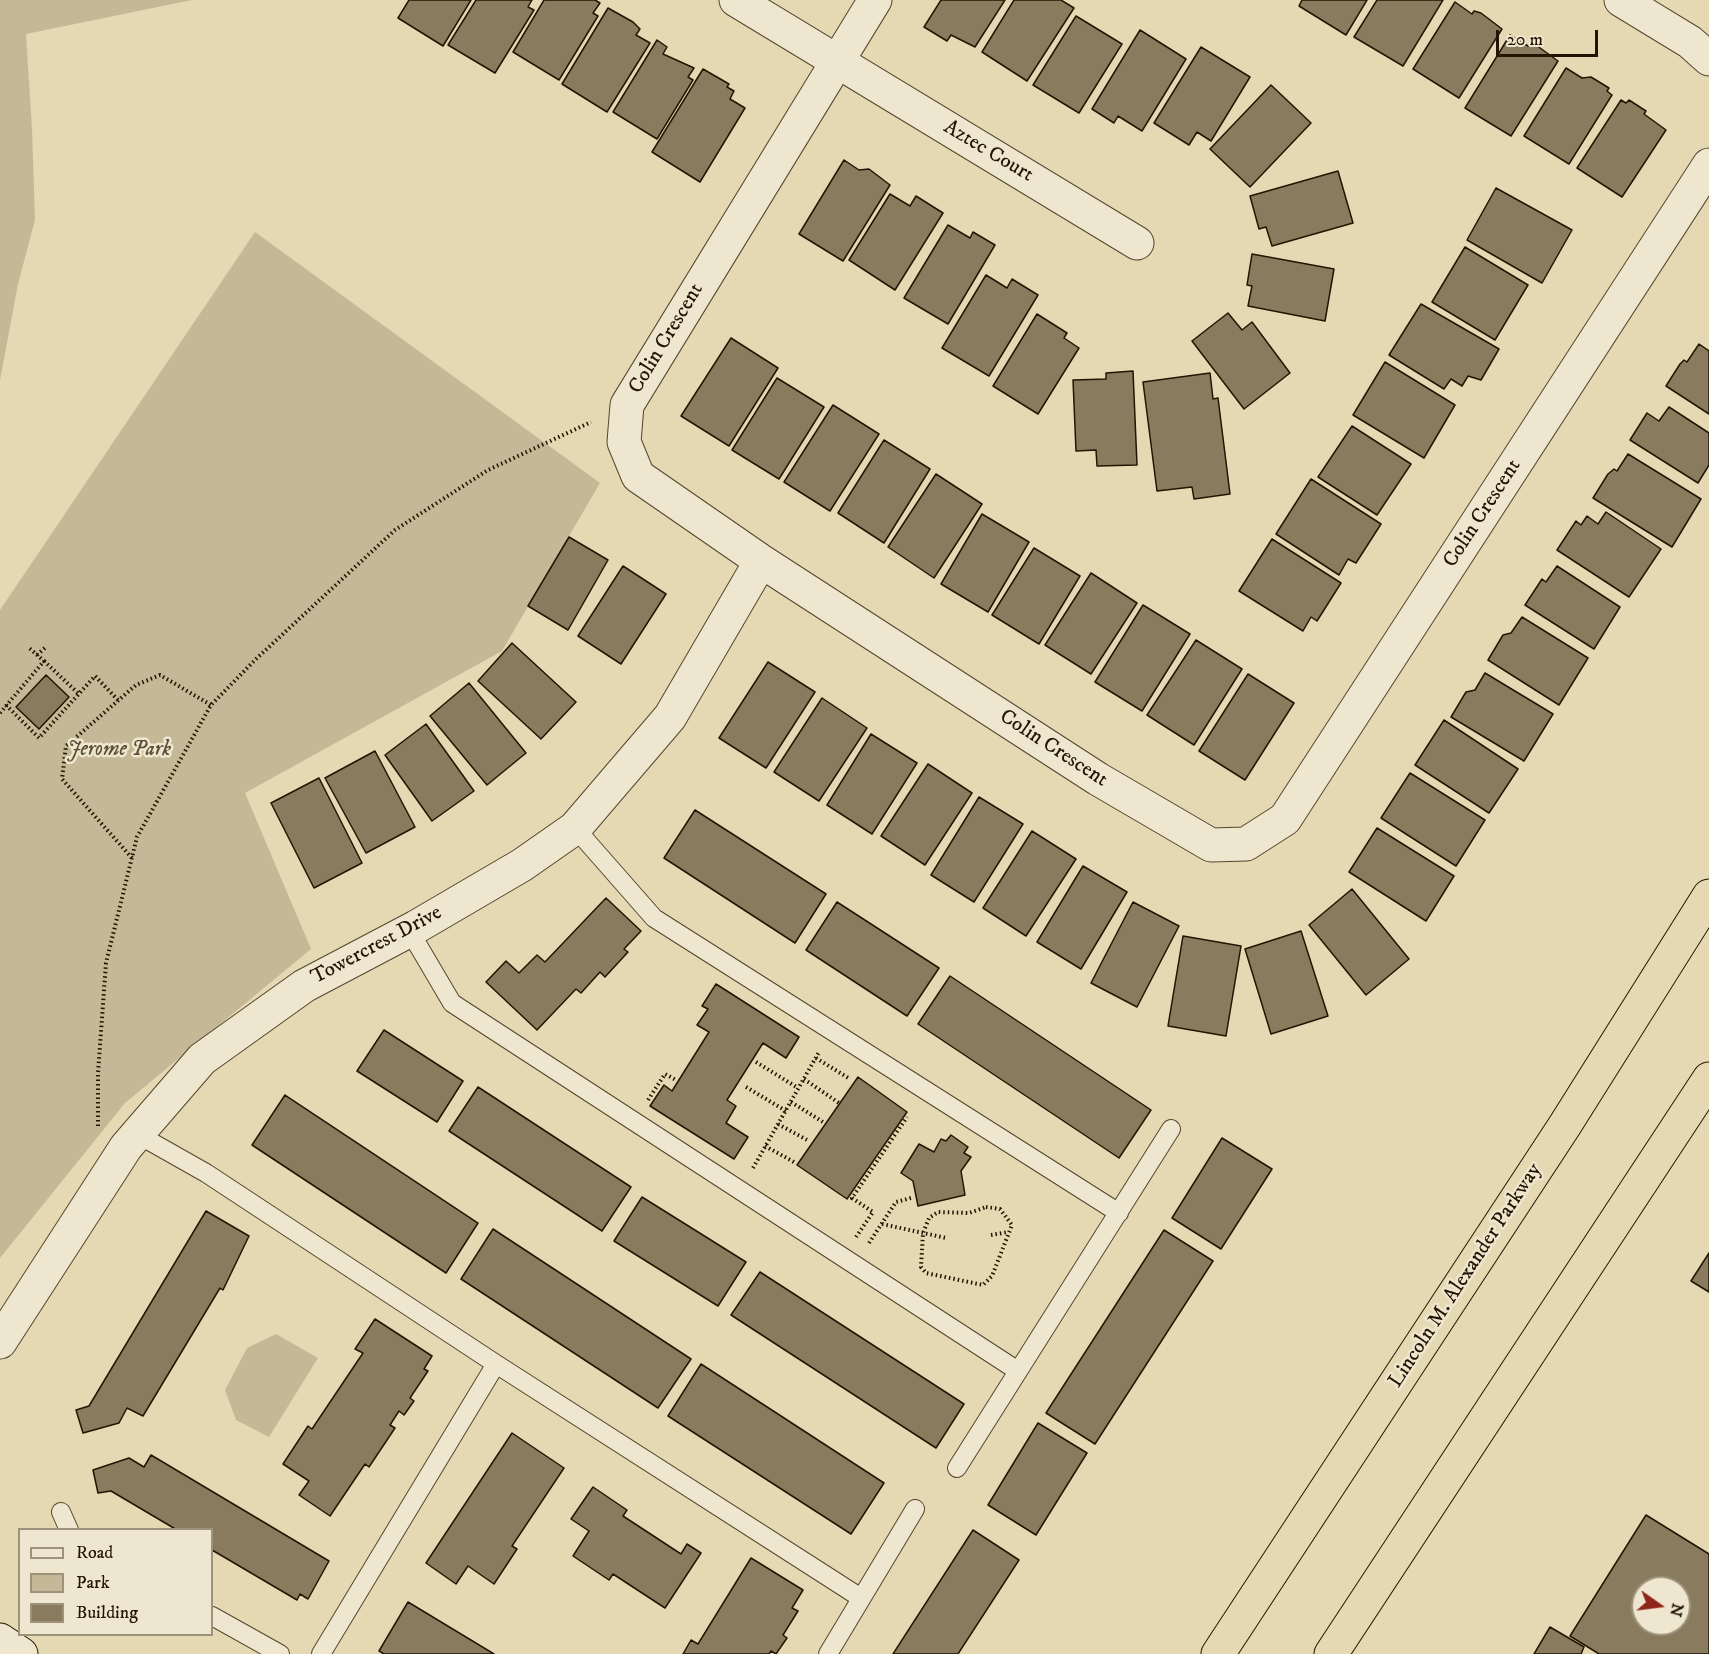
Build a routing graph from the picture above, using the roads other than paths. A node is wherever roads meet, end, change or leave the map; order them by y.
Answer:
1 (736, 0) edge
2 (875, 0) edge
3 (1621, 0) edge
4 (1709, 59) edge
5 (838, 61) junction
6 (1709, 165) edge
7 (1137, 243) dead end
8 (761, 561) junction
9 (575, 828) junction
10 (1709, 896) edge
11 (409, 930) junction
12 (1709, 1079) edge
13 (1172, 1129) dead end
14 (137, 1134) junction
15 (1119, 1213) junction
16 (0, 1342) edge
17 (496, 1364) junction
18 (1018, 1371) junction
19 (957, 1468) dead end
20 (915, 1509) dead end
21 (61, 1512) dead end
22 (68, 1528) edge
23 (861, 1598) junction
24 (213, 1617) edge
25 (0, 1640) edge
26 (21, 1654) edge
27 (280, 1654) edge
28 (321, 1654) edge
29 (828, 1654) edge
30 (1218, 1654) edge
31 (1331, 1654) edge

1 - 5 street, Aztec Court
2 - 5 street, Colin Crescent
3 - 4 street
5 - 7 street, Aztec Court
5 - 8 street, Colin Crescent
6 - 8 street, Colin Crescent
8 - 9 street, Towercrest Drive
9 - 11 street, Towercrest Drive
9 - 15 lane
10 - 30 highway, Lincoln M. Alexander Parkway
11 - 14 street, Towercrest Drive
11 - 18 lane
12 - 31 highway
13 - 15 lane
14 - 16 street, Towercrest Drive
14 - 17 lane
15 - 18 lane
17 - 23 lane
17 - 28 lane
18 - 19 lane
20 - 23 lane
21 - 22 lane
23 - 29 lane
24 - 27 lane
25 - 26 street

